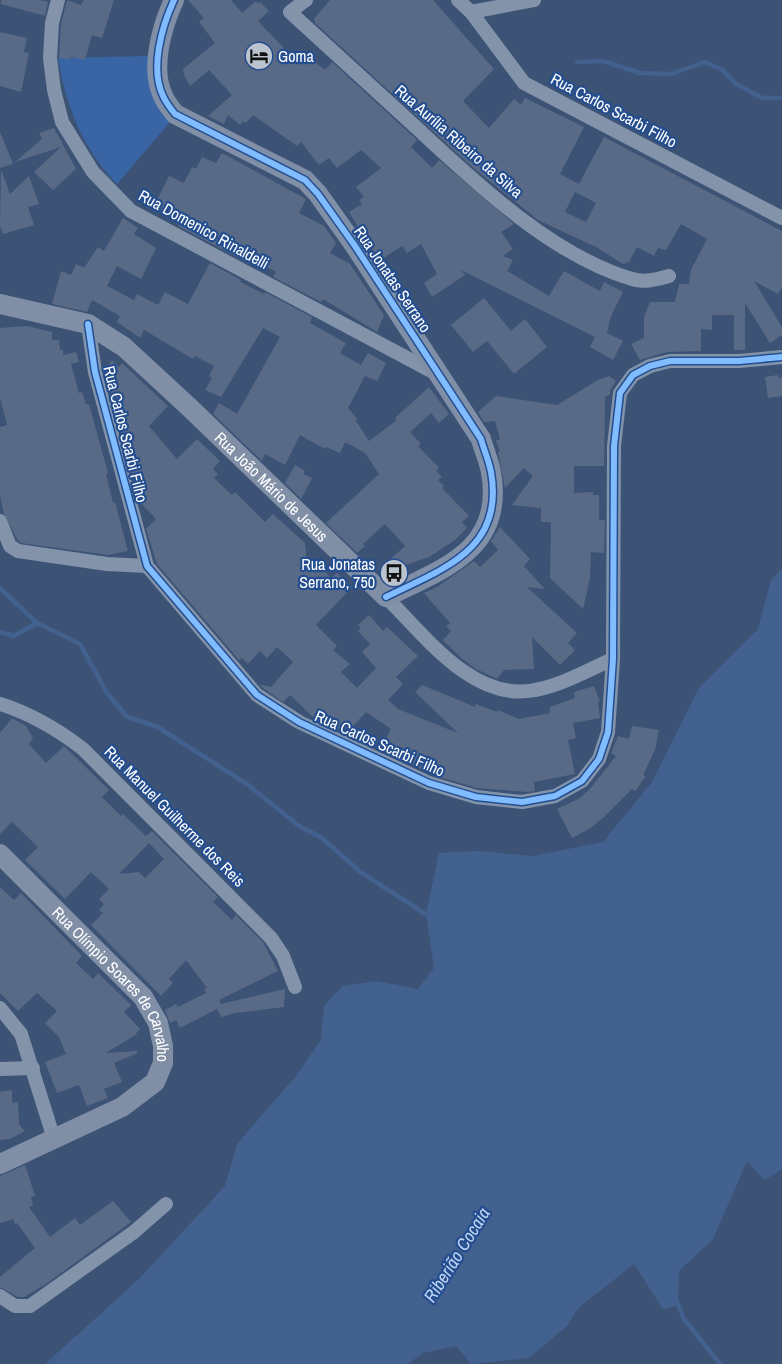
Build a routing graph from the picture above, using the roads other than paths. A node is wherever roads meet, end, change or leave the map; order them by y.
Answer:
1 (58, 0) edge
2 (174, 0) edge
3 (306, 0) edge
4 (458, 0) edge
5 (534, 0) edge
6 (471, 12) junction
7 (782, 218) edge
8 (669, 276) dead end
9 (0, 304) edge
10 (88, 324) junction
11 (782, 357) edge
12 (442, 377) junction
13 (0, 521) edge
14 (147, 566) junction
15 (386, 597) junction
16 (613, 659) junction
17 (0, 704) edge
18 (0, 854) edge
19 (294, 987) dead end
20 (0, 1008) edge
21 (33, 1068) junction
22 (0, 1069) edge
23 (54, 1138) junction
24 (0, 1164) edge
25 (166, 1204) dead end
26 (0, 1296) edge

1 - 12 street, Rua Domenico Rinaldelli
2 - 12 street, Rua Jonatas Serrano
3 - 8 street, Rua Aurília Ribeiro da Silva
4 - 6 street, Rua Carlos Scarbi Filho
5 - 6 street
6 - 7 street, Rua Carlos Scarbi Filho
9 - 10 street, Rua João Mário de Jesus
10 - 14 street, Rua Carlos Scarbi Filho
10 - 15 street, Rua João Mário de Jesus
11 - 16 street, Rua Carlos Scarbi Filho
12 - 15 street, Rua Jonatas Serrano
13 - 14 street
14 - 16 street, Rua Carlos Scarbi Filho
15 - 16 street, Rua João Mário de Jesus
17 - 19 street, Rua Manuel Guilherme dos Reis
18 - 23 street, Rua Olímpio Soares de Carvalho
20 - 21 street
21 - 22 street
21 - 23 street
23 - 24 street, Rua Olímpio Soares de Carvalho
25 - 26 street

